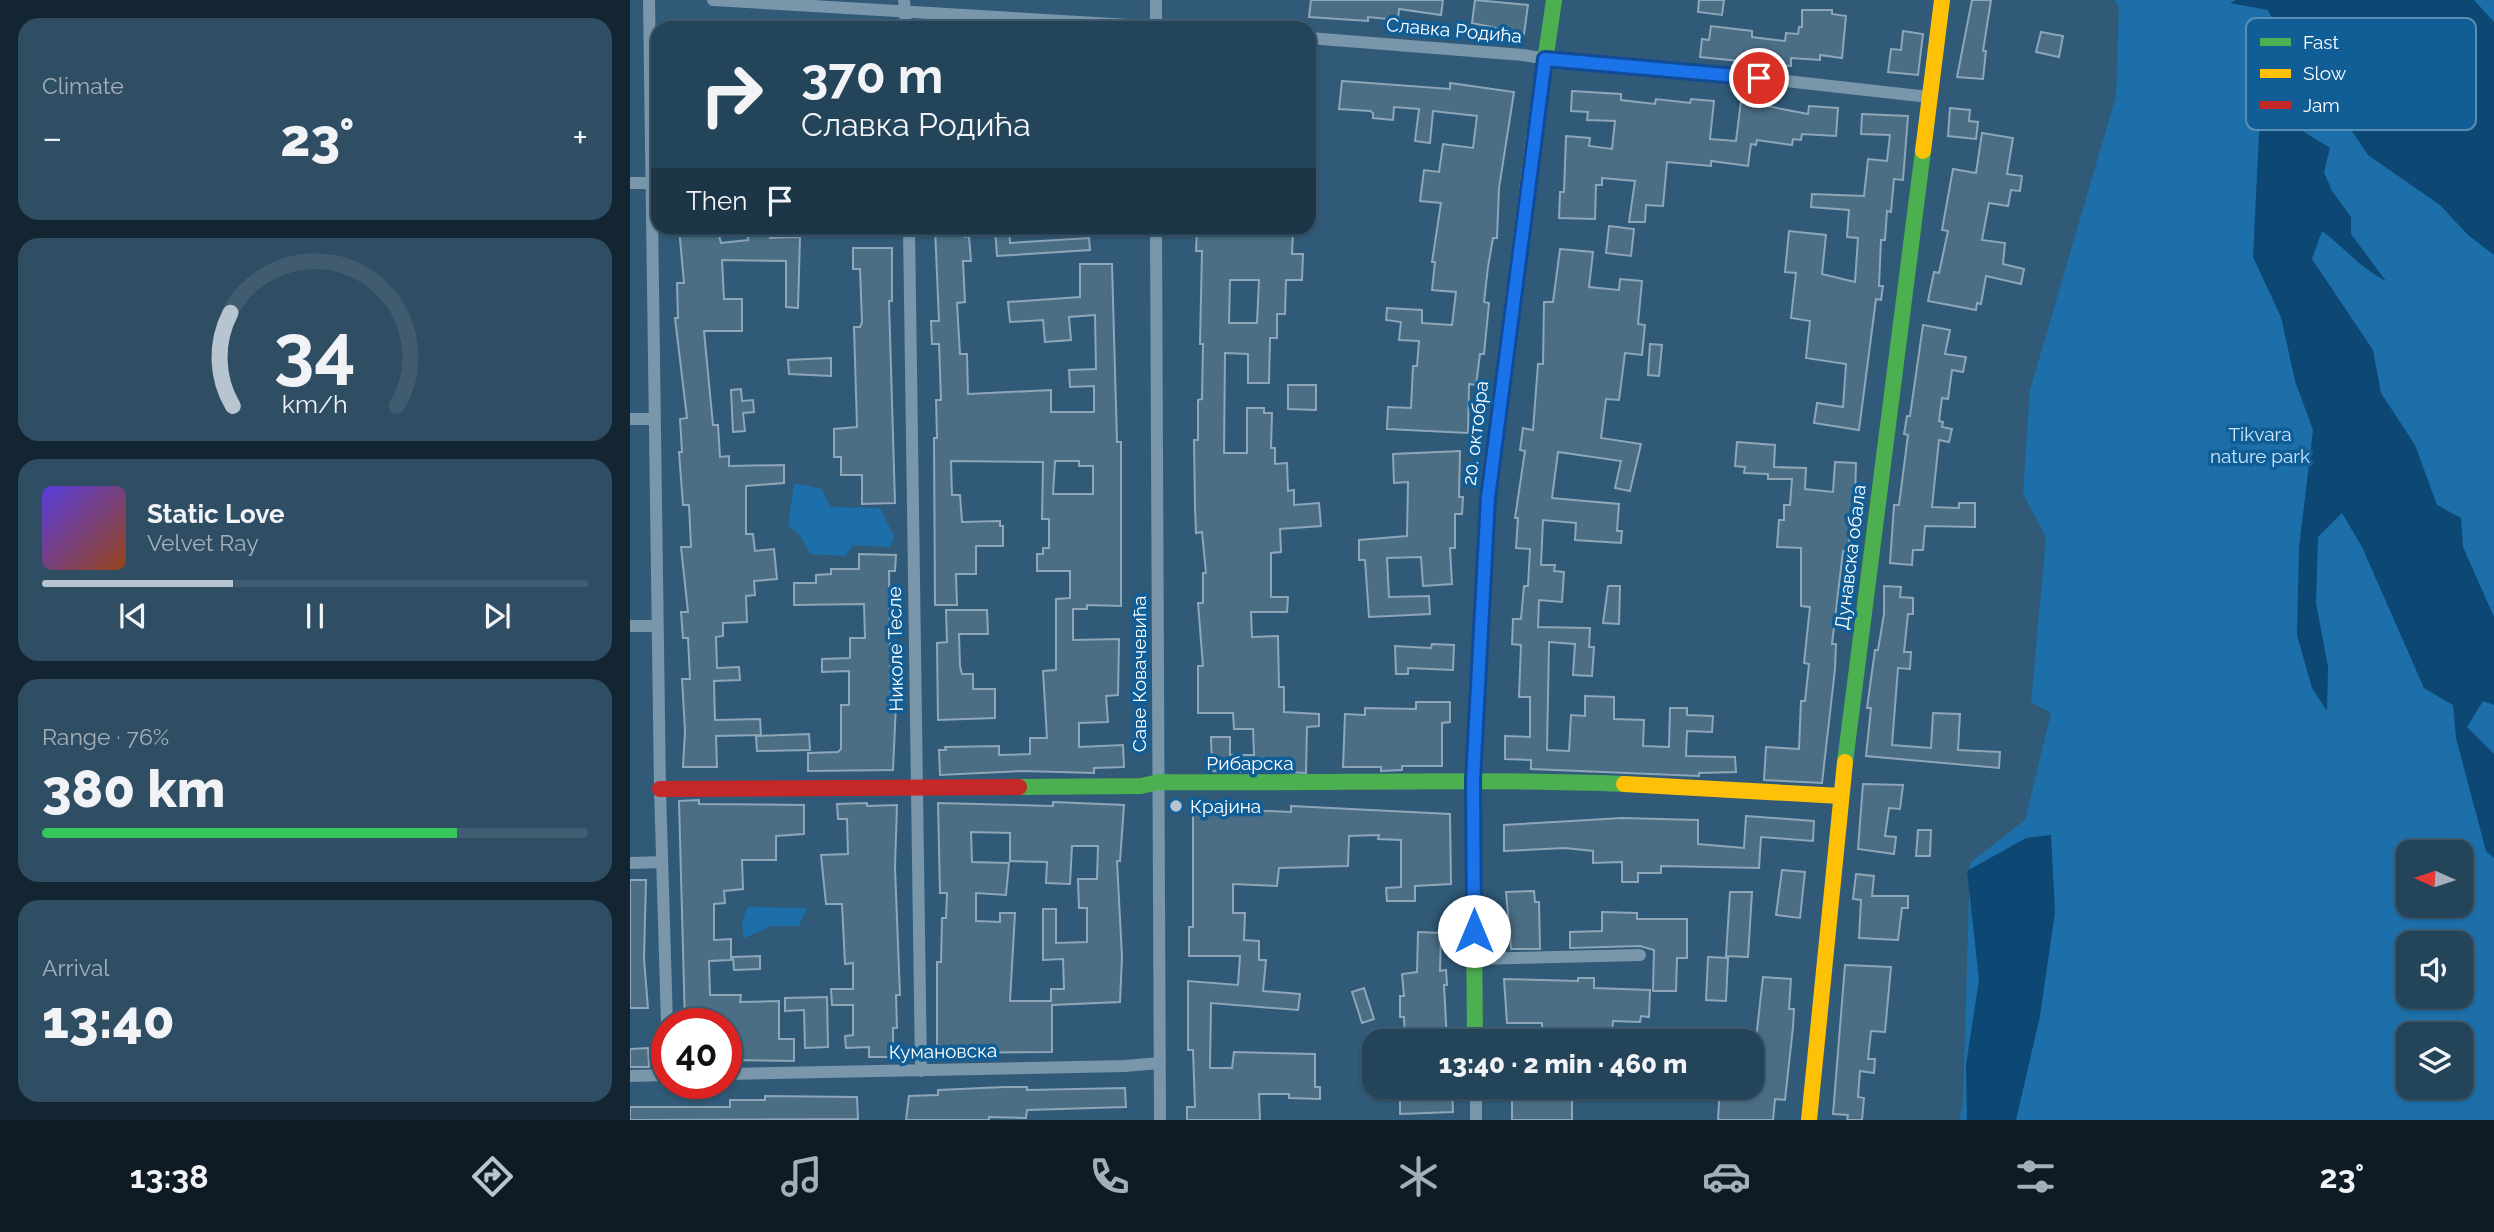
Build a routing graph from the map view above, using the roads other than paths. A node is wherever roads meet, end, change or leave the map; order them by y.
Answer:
1 (649, 0) edge
2 (713, 0) edge
3 (1156, 0) edge
4 (1554, 0) edge
5 (1942, 0) edge
6 (905, 7) edge
7 (1081, 21) edge
8 (1156, 21) edge
9 (1316, 39) edge
10 (1545, 59) junction
11 (1929, 97) junction
12 (630, 183) edge
13 (650, 183) junction
14 (651, 230) edge
15 (651, 235) edge
16 (909, 235) edge
17 (1156, 235) edge
18 (630, 419) edge
19 (655, 419) junction
20 (657, 625) junction
21 (630, 626) edge
22 (1473, 780) junction
23 (1158, 782) junction
24 (916, 787) junction
25 (660, 789) junction
26 (1841, 796) junction
27 (662, 862) junction
28 (630, 863) edge
29 (1640, 955) dead end
30 (1474, 959) junction
31 (667, 1008) edge
32 (1475, 1029) edge
33 (1160, 1063) junction
34 (921, 1071) junction
35 (742, 1074) edge
36 (651, 1075) edge
37 (630, 1076) edge
38 (1476, 1099) edge
39 (1160, 1120) edge
40 (1476, 1120) edge
41 (1810, 1120) edge

1 - 13 street
2 - 6 street
3 - 8 street
4 - 10 street, 20. октобра
5 - 11 street, Дунавска обала
6 - 7 street
9 - 10 street, Славка Родића
10 - 11 street, Славка Родића
10 - 22 street, 20. октобра
11 - 26 street, Дунавска обала
12 - 13 street
13 - 14 street
15 - 19 street
16 - 24 street, Николе Тесле
17 - 23 street, Саве Ковачевића
18 - 19 street
19 - 20 street
20 - 21 street
20 - 25 street
22 - 23 street, Рибарска
22 - 26 street, Рибарска
22 - 30 street, 20. октобра
23 - 24 street, Рибарска
23 - 33 street, Саве Ковачевића
24 - 25 street, Рибарска
24 - 34 street, Николе Тесле
25 - 27 street
26 - 41 street, Дунавска обала
27 - 28 street
27 - 31 street
29 - 30 street
30 - 32 street, 20. октобра
33 - 34 street, Кумановска
33 - 39 street, Саве Ковачевића
34 - 35 street, Кумановска
36 - 37 street
38 - 40 street

